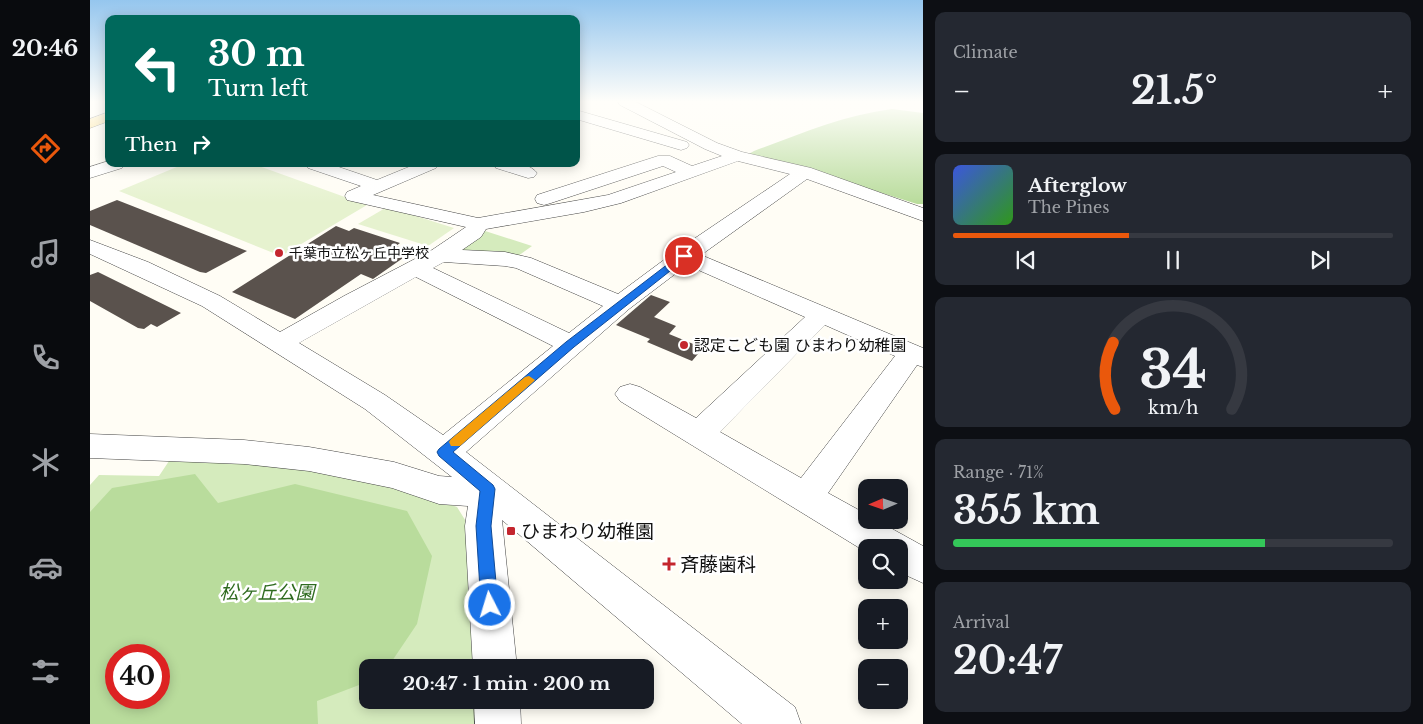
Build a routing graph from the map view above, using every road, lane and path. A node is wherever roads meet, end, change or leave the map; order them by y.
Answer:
1 (650, 136) edge
2 (692, 136) edge
3 (681, 145) dead end
4 (737, 156) junction
5 (107, 167) edge
6 (323, 167) edge
7 (419, 167) edge
8 (511, 167) edge
9 (805, 172) junction
10 (90, 173) edge
11 (528, 173) dead end
12 (377, 186) junction
13 (923, 215) edge
14 (478, 224) junction
15 (90, 246) edge
16 (440, 255) junction
17 (684, 256) junction
18 (415, 268) junction
19 (620, 304) junction
20 (821, 315) junction
21 (281, 343) junction
22 (570, 344) junction
23 (917, 356) edge
24 (630, 394) dead end
25 (699, 434) junction
26 (90, 446) edge
27 (444, 452) junction
28 (488, 489) junction
29 (806, 497) junction
30 (877, 539) edge
31 (908, 557) edge
32 (923, 566) edge
33 (494, 659) edge
34 (497, 709) edge
35 (498, 724) edge
36 (778, 724) edge

1 - 3 street
2 - 4 street
4 - 9 street
4 - 14 street
5 - 10 street
6 - 12 street
7 - 12 street
8 - 11 street
9 - 13 street
9 - 17 street
12 - 14 street
14 - 16 street
15 - 21 street
16 - 18 street
16 - 19 street
17 - 19 street
17 - 20 street
18 - 21 street
18 - 22 street
19 - 22 street
20 - 23 street
20 - 25 street
21 - 27 street
22 - 27 street
23 - 29 street
24 - 25 street
25 - 29 street
26 - 28 street
27 - 28 street
28 - 33 street
28 - 36 street
29 - 30 street
31 - 32 street
34 - 35 street

